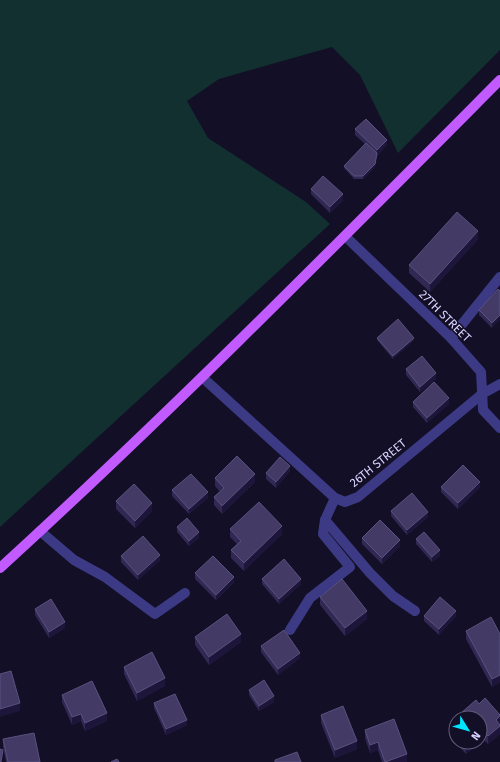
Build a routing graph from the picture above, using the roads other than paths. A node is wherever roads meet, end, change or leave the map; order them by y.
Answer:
1 (500, 80) edge
2 (345, 236) junction
3 (500, 277) edge
4 (451, 338) junction
5 (202, 377) junction
6 (500, 384) edge
7 (482, 394) junction
8 (500, 428) edge
9 (335, 498) junction
10 (325, 520) junction
11 (40, 531) junction
12 (0, 568) edge
13 (185, 593) dead end
14 (415, 611) dead end
15 (290, 630) dead end

1 - 2 main road
2 - 4 street, 27TH STREET
2 - 5 main road
3 - 4 street
4 - 7 street, 27TH STREET
5 - 9 street
5 - 11 main road
6 - 7 street, 26TH STREET
7 - 8 street, 27TH STREET
7 - 9 street, 26TH STREET
9 - 10 street
10 - 14 street
10 - 15 street
11 - 12 main road
11 - 13 street

